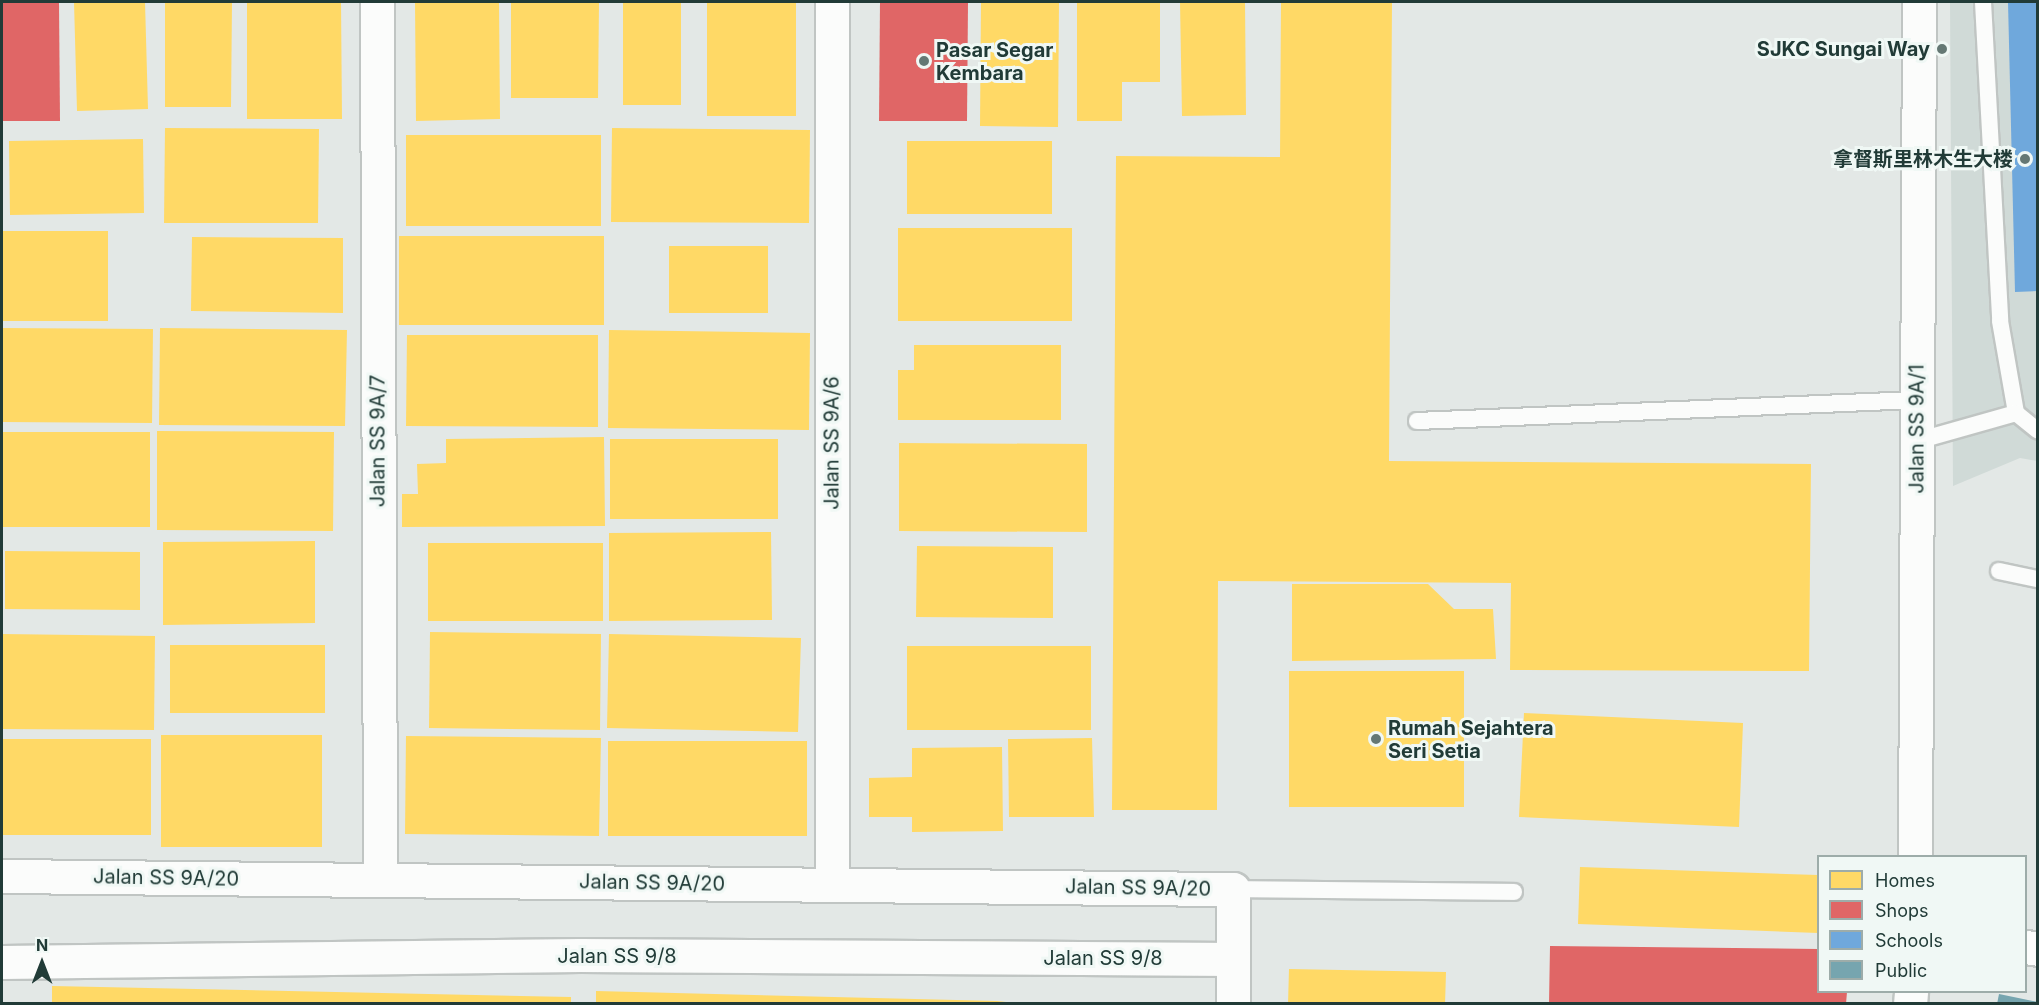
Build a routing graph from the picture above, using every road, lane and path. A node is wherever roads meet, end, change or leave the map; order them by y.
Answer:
1 (377, 2) edge
2 (832, 2) edge
3 (1919, 2) edge
4 (1983, 2) edge
5 (1917, 400) junction
6 (2016, 413) junction
7 (1417, 421) dead end
8 (2037, 431) edge
9 (1917, 441) junction
10 (1999, 571) dead end
11 (2037, 579) edge
12 (1915, 855) edge
13 (2, 876) edge
14 (380, 880) junction
15 (832, 885) junction
16 (1233, 889) junction
17 (1514, 892) dead end
18 (1233, 959) junction
19 (2, 962) edge
20 (1233, 1004) edge

1 - 14 street, Jalan SS 9A/7
2 - 15 street, Jalan SS 9A/6
3 - 5 street, Jalan SS 9A/1
4 - 6 lane
5 - 7 lane
5 - 9 street, Jalan SS 9A/1
6 - 8 lane
6 - 9 lane
9 - 12 street, Jalan SS 9A/1
10 - 11 lane
13 - 14 street, Jalan SS 9A/20
14 - 15 street, Jalan SS 9A/20
15 - 16 street, Jalan SS 9A/20
16 - 17 lane
16 - 18 street, Jalan SS 9A/20
18 - 19 street, Jalan SS 9/8
18 - 20 street, Jalan SS 9A/20

